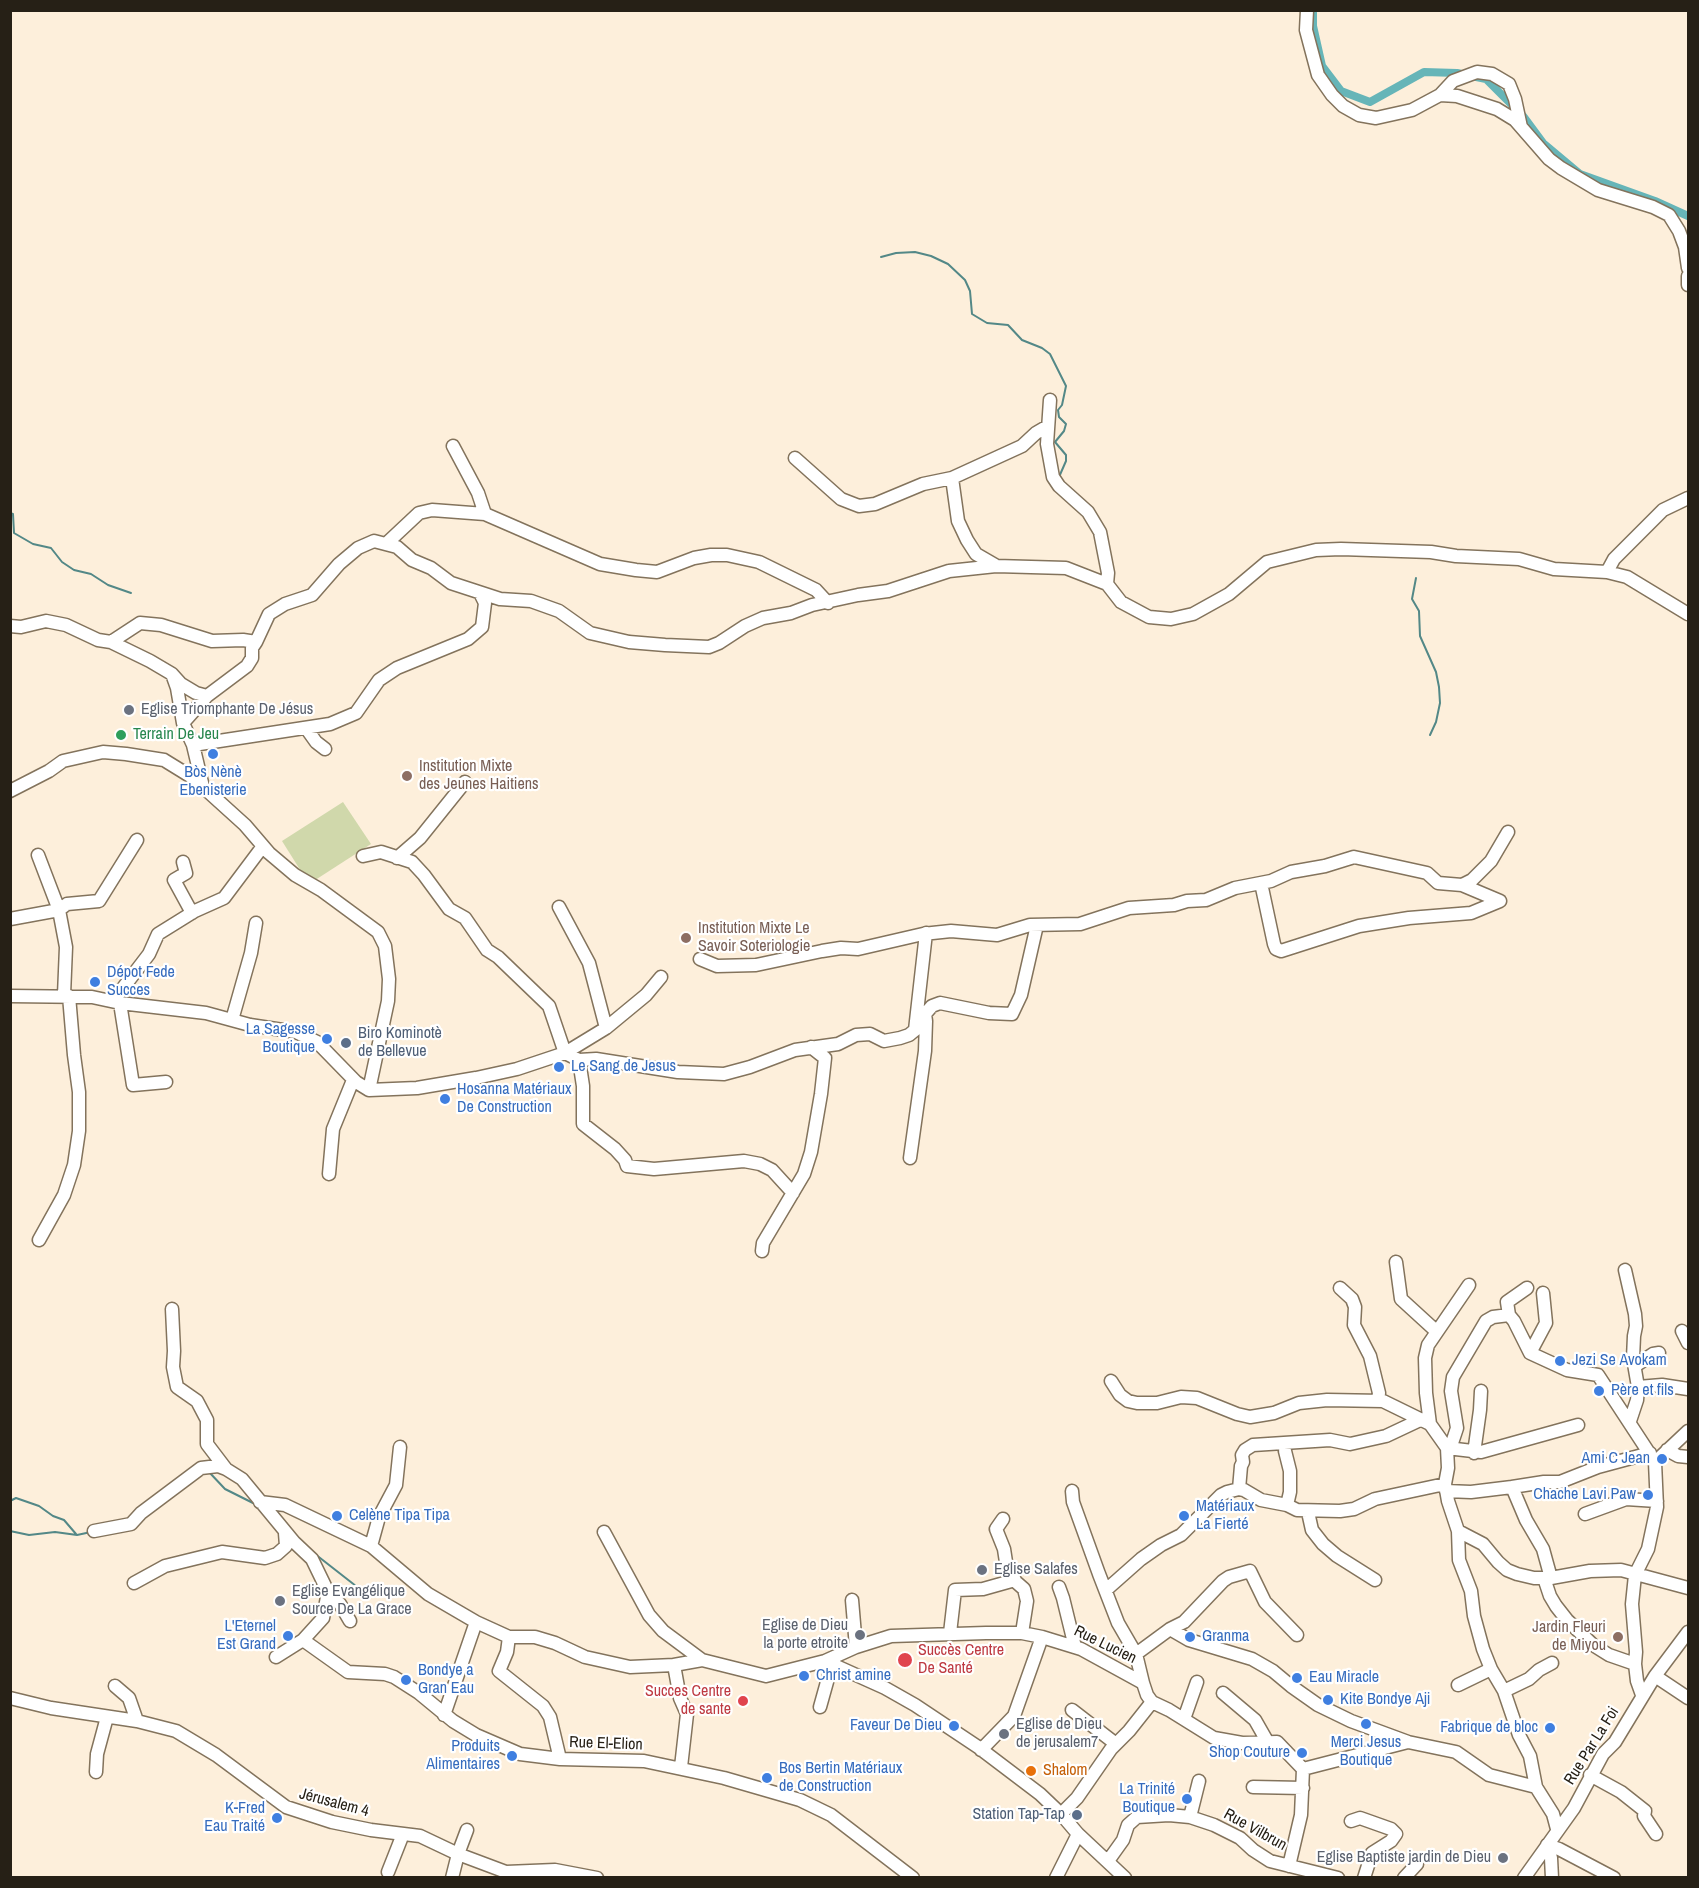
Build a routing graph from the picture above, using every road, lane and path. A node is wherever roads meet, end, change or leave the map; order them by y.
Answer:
1 (1307, 10) edge
2 (1440, 95) junction
3 (1521, 128) junction
4 (1689, 268) edge
5 (1689, 276) edge
6 (1689, 285) edge
7 (1050, 399) dead end
8 (1048, 426) junction
9 (453, 446) dead end
10 (795, 458) dead end
11 (952, 478) junction
12 (1689, 498) edge
13 (484, 514) junction
14 (387, 543) junction
15 (996, 566) junction
16 (1607, 572) junction
17 (1107, 584) junction
18 (480, 593) junction
19 (828, 603) junction
20 (1689, 614) edge
21 (10, 626) edge
22 (111, 642) junction
23 (256, 642) junction
24 (172, 674) junction
25 (207, 696) junction
26 (183, 723) junction
27 (306, 728) junction
28 (193, 745) junction
29 (325, 749) dead end
30 (465, 782) dead end
31 (203, 787) junction
32 (10, 791) edge
33 (1508, 832) dead end
34 (137, 840) dead end
35 (263, 846) junction
36 (38, 855) dead end
37 (363, 856) dead end
38 (397, 858) junction
39 (183, 862) dead end
40 (1261, 883) junction
41 (1462, 885) junction
42 (559, 907) dead end
43 (59, 910) junction
44 (192, 913) junction
45 (10, 919) edge
46 (256, 923) dead end
47 (1037, 925) junction
48 (926, 933) junction
49 (700, 959) dead end
50 (661, 977) dead end
51 (66, 995) junction
52 (10, 996) edge
53 (117, 1002) junction
54 (232, 1020) junction
55 (926, 1021) junction
56 (606, 1028) junction
57 (915, 1030) junction
58 (811, 1047) junction
59 (565, 1053) junction
60 (579, 1060) junction
61 (353, 1080) junction
62 (166, 1082) dead end
63 (369, 1090) junction
64 (910, 1158) dead end
65 (329, 1174) dead end
66 (793, 1193) junction
67 (39, 1240) dead end
68 (762, 1251) dead end
69 (1396, 1262) dead end
70 (1625, 1270) dead end
71 (1469, 1285) dead end
72 (1340, 1288) dead end
73 (1527, 1288) dead end
74 (1543, 1293) dead end
75 (172, 1309) dead end
76 (1509, 1315) junction
77 (1436, 1331) junction
78 (1682, 1331) dead end
79 (1689, 1343) edge
80 (1530, 1353) junction
81 (1659, 1353) dead end
82 (1635, 1366) junction
83 (1111, 1380) dead end
84 (1638, 1387) junction
85 (1689, 1389) edge
86 (1481, 1391) dead end
87 (1378, 1401) junction
88 (1630, 1421) junction
89 (1425, 1422) junction
90 (1578, 1425) dead end
91 (1689, 1431) edge
92 (400, 1447) dead end
93 (1447, 1448) junction
94 (1667, 1450) junction
95 (1285, 1451) dead end
96 (1474, 1453) junction
97 (1689, 1456) edge
98 (1653, 1458) junction
99 (226, 1469) junction
100 (1512, 1487) junction
101 (1445, 1488) junction
102 (1239, 1489) junction
103 (1072, 1491) dead end
104 (1657, 1501) junction
105 (260, 1502) junction
106 (1287, 1506) junction
107 (1308, 1512) junction
108 (1585, 1514) dead end
109 (1004, 1519) dead end
110 (94, 1531) dead end
111 (1458, 1531) junction
112 (604, 1532) dead end
113 (285, 1533) junction
114 (371, 1546) junction
115 (1635, 1575) junction
116 (1548, 1578) junction
117 (1015, 1580) junction
118 (1375, 1580) dead end
119 (134, 1583) dead end
120 (1059, 1587) dead end
121 (1689, 1588) edge
122 (1106, 1590) junction
123 (328, 1592) junction
124 (852, 1599) dead end
125 (350, 1621) dead end
126 (476, 1622) junction
127 (1170, 1629) junction
128 (1689, 1632) edge
129 (950, 1633) junction
130 (1022, 1633) junction
131 (1297, 1635) dead end
132 (509, 1636) junction
133 (1042, 1636) junction
134 (303, 1640) junction
135 (856, 1647) junction
136 (1075, 1647) junction
137 (1136, 1654) junction
138 (276, 1657) dead end
139 (702, 1660) junction
140 (829, 1663) junction
141 (1552, 1663) dead end
142 (1635, 1664) junction
143 (674, 1665) junction
144 (1491, 1669) junction
145 (1655, 1676) junction
146 (1197, 1682) dead end
147 (1143, 1683) junction
148 (1458, 1685) dead end
149 (115, 1686) dead end
150 (1504, 1691) junction
151 (1223, 1693) dead end
152 (1642, 1695) junction
153 (10, 1698) edge
154 (1689, 1698) edge
155 (1152, 1702) junction
156 (820, 1707) dead end
157 (1072, 1710) dead end
158 (444, 1715) junction
159 (106, 1717) junction
160 (1184, 1719) junction
161 (137, 1721) junction
162 (1267, 1741) junction
163 (1408, 1742) junction
164 (1116, 1744) junction
165 (981, 1750) junction
166 (560, 1760) junction
167 (681, 1767) junction
168 (1303, 1769) junction
169 (96, 1772) dead end
170 (1590, 1775) junction
171 (1198, 1781) dead end
172 (1253, 1787) dead end
173 (1536, 1787) junction
174 (1303, 1788) junction
175 (1061, 1814) junction
176 (1190, 1817) junction
177 (1351, 1821) dead end
178 (1557, 1829) junction
179 (467, 1830) dead end
180 (403, 1834) junction
181 (1078, 1834) junction
182 (1656, 1834) dead end
183 (1547, 1845) junction
184 (458, 1854) junction
185 (1108, 1861) junction
186 (1417, 1864) dead end
187 (1289, 1866) junction
188 (388, 1872) dead end
189 (517, 1874) edge
190 (452, 1878) edge
191 (597, 1878) edge
192 (913, 1878) edge
193 (1056, 1878) edge
194 (1125, 1878) edge
195 (1338, 1878) edge
196 (1364, 1878) edge
197 (1404, 1878) edge
198 (1524, 1878) edge
199 (1552, 1878) edge
200 (1614, 1878) edge

1 - 2 street
2 - 3 street
2 - 3 street
3 - 4 street
5 - 6 street
7 - 8 street
8 - 11 street
8 - 17 street
9 - 13 street
10 - 11 street
11 - 15 street
12 - 16 street
13 - 14 street
13 - 19 street
14 - 18 street
14 - 23 street
15 - 17 street
15 - 19 street
16 - 17 street
16 - 20 street
18 - 19 street
18 - 27 street
21 - 22 street
22 - 23 street
22 - 24 street
23 - 25 street
24 - 25 street
24 - 26 street
25 - 26 street
26 - 28 street
27 - 28 street
27 - 29 street
28 - 31 street
30 - 38 street
31 - 32 street
31 - 35 street
33 - 41 street
34 - 43 street
35 - 44 street
35 - 63 street
36 - 43 street
37 - 38 street
38 - 59 street
39 - 44 street
40 - 41 street
40 - 41 street
40 - 47 street
42 - 56 street
43 - 45 street
43 - 51 street
44 - 53 street
46 - 54 street
47 - 48 street
47 - 55 street
48 - 49 street
48 - 57 street
50 - 56 street
51 - 52 street
51 - 53 street
51 - 67 street
53 - 54 street
53 - 62 street
54 - 61 street
55 - 57 street
55 - 64 street
56 - 59 street
57 - 58 street
58 - 60 street
58 - 66 street
59 - 60 street
59 - 63 street
60 - 66 street
61 - 63 street
61 - 65 street
66 - 68 street
69 - 77 street
70 - 82 street
71 - 77 street
72 - 87 street
73 - 76 street
74 - 80 street
75 - 99 street
76 - 80 street
76 - 93 street
77 - 89 street
78 - 79 street
80 - 88 street
81 - 82 street
82 - 84 street
83 - 87 street
84 - 85 street
84 - 88 street
86 - 96 street
87 - 89 street
88 - 98 street
89 - 93 street
89 - 102 street
90 - 96 street
91 - 94 street
92 - 114 street
93 - 96 street
93 - 101 street
94 - 97 street
94 - 98 street
95 - 106 street
98 - 100 street
98 - 104 street
99 - 105 street
99 - 110 street
100 - 101 street
100 - 116 street
101 - 107 street
101 - 111 street
102 - 106 street
102 - 122 street
103 - 122 street
104 - 108 street
104 - 115 street
105 - 113 street
105 - 114 street
106 - 107 street
107 - 118 street
109 - 117 street
111 - 116 street
111 - 144 street
112 - 139 street
113 - 119 street
113 - 123 street
114 - 126 street
115 - 116 street
115 - 121 street
115 - 142 street
116 - 142 street
117 - 129 street
117 - 130 street
120 - 136 street
122 - 137 street
123 - 125 street
123 - 134 street
124 - 135 street
126 - 132 street
126 - 158 street
127 - 131 street
127 - 137 street
127 - 163 street
128 - 145 street, Rue Par La Foi
129 - 130 street, Rue Lucien
129 - 135 street, Rue Lucien
130 - 133 street, Rue Lucien
132 - 143 street
132 - 166 street
133 - 136 street, Rue Lucien
133 - 165 street
134 - 138 street
134 - 158 street, Rue El-Elion
135 - 140 street, Rue Lucien
136 - 147 street, Rue Lucien
137 - 147 street
139 - 140 street, Rue Lucien
139 - 143 street
140 - 156 street
140 - 165 street
141 - 150 street
142 - 152 street
143 - 167 street
144 - 148 street
144 - 150 street
145 - 152 street, Rue Par La Foi
145 - 154 street
146 - 160 street
147 - 155 street, Rue Lucien
149 - 161 street
150 - 173 street
151 - 162 street
152 - 170 street, Rue Par La Foi
153 - 159 street, Jérusalem 4
155 - 160 street
155 - 164 street
157 - 164 street
158 - 166 street, Rue El-Elion
159 - 161 street, Jérusalem 4
159 - 169 street
160 - 162 street
161 - 180 street, Jérusalem 4
162 - 168 street
163 - 168 street
163 - 173 street
164 - 175 street
165 - 175 street
166 - 167 street, Rue El-Elion
167 - 192 street, Rue El-Elion
168 - 174 street
170 - 178 street, Rue Par La Foi
170 - 182 street
171 - 176 street
172 - 174 street
173 - 178 street
174 - 187 street
175 - 181 street
176 - 185 street, Rue Vilbrun
176 - 187 street, Rue Vilbrun
177 - 196 street
178 - 183 street, Rue Par La Foi
179 - 184 street
180 - 184 street, Jérusalem 4
180 - 188 street
181 - 185 street
181 - 193 street
183 - 198 street, Rue Par La Foi
183 - 199 street
183 - 200 street
184 - 189 street, Jérusalem 4
184 - 190 street
185 - 194 street
186 - 197 street
187 - 195 street, Rue Vilbrun
189 - 191 street, Jérusalem 4

